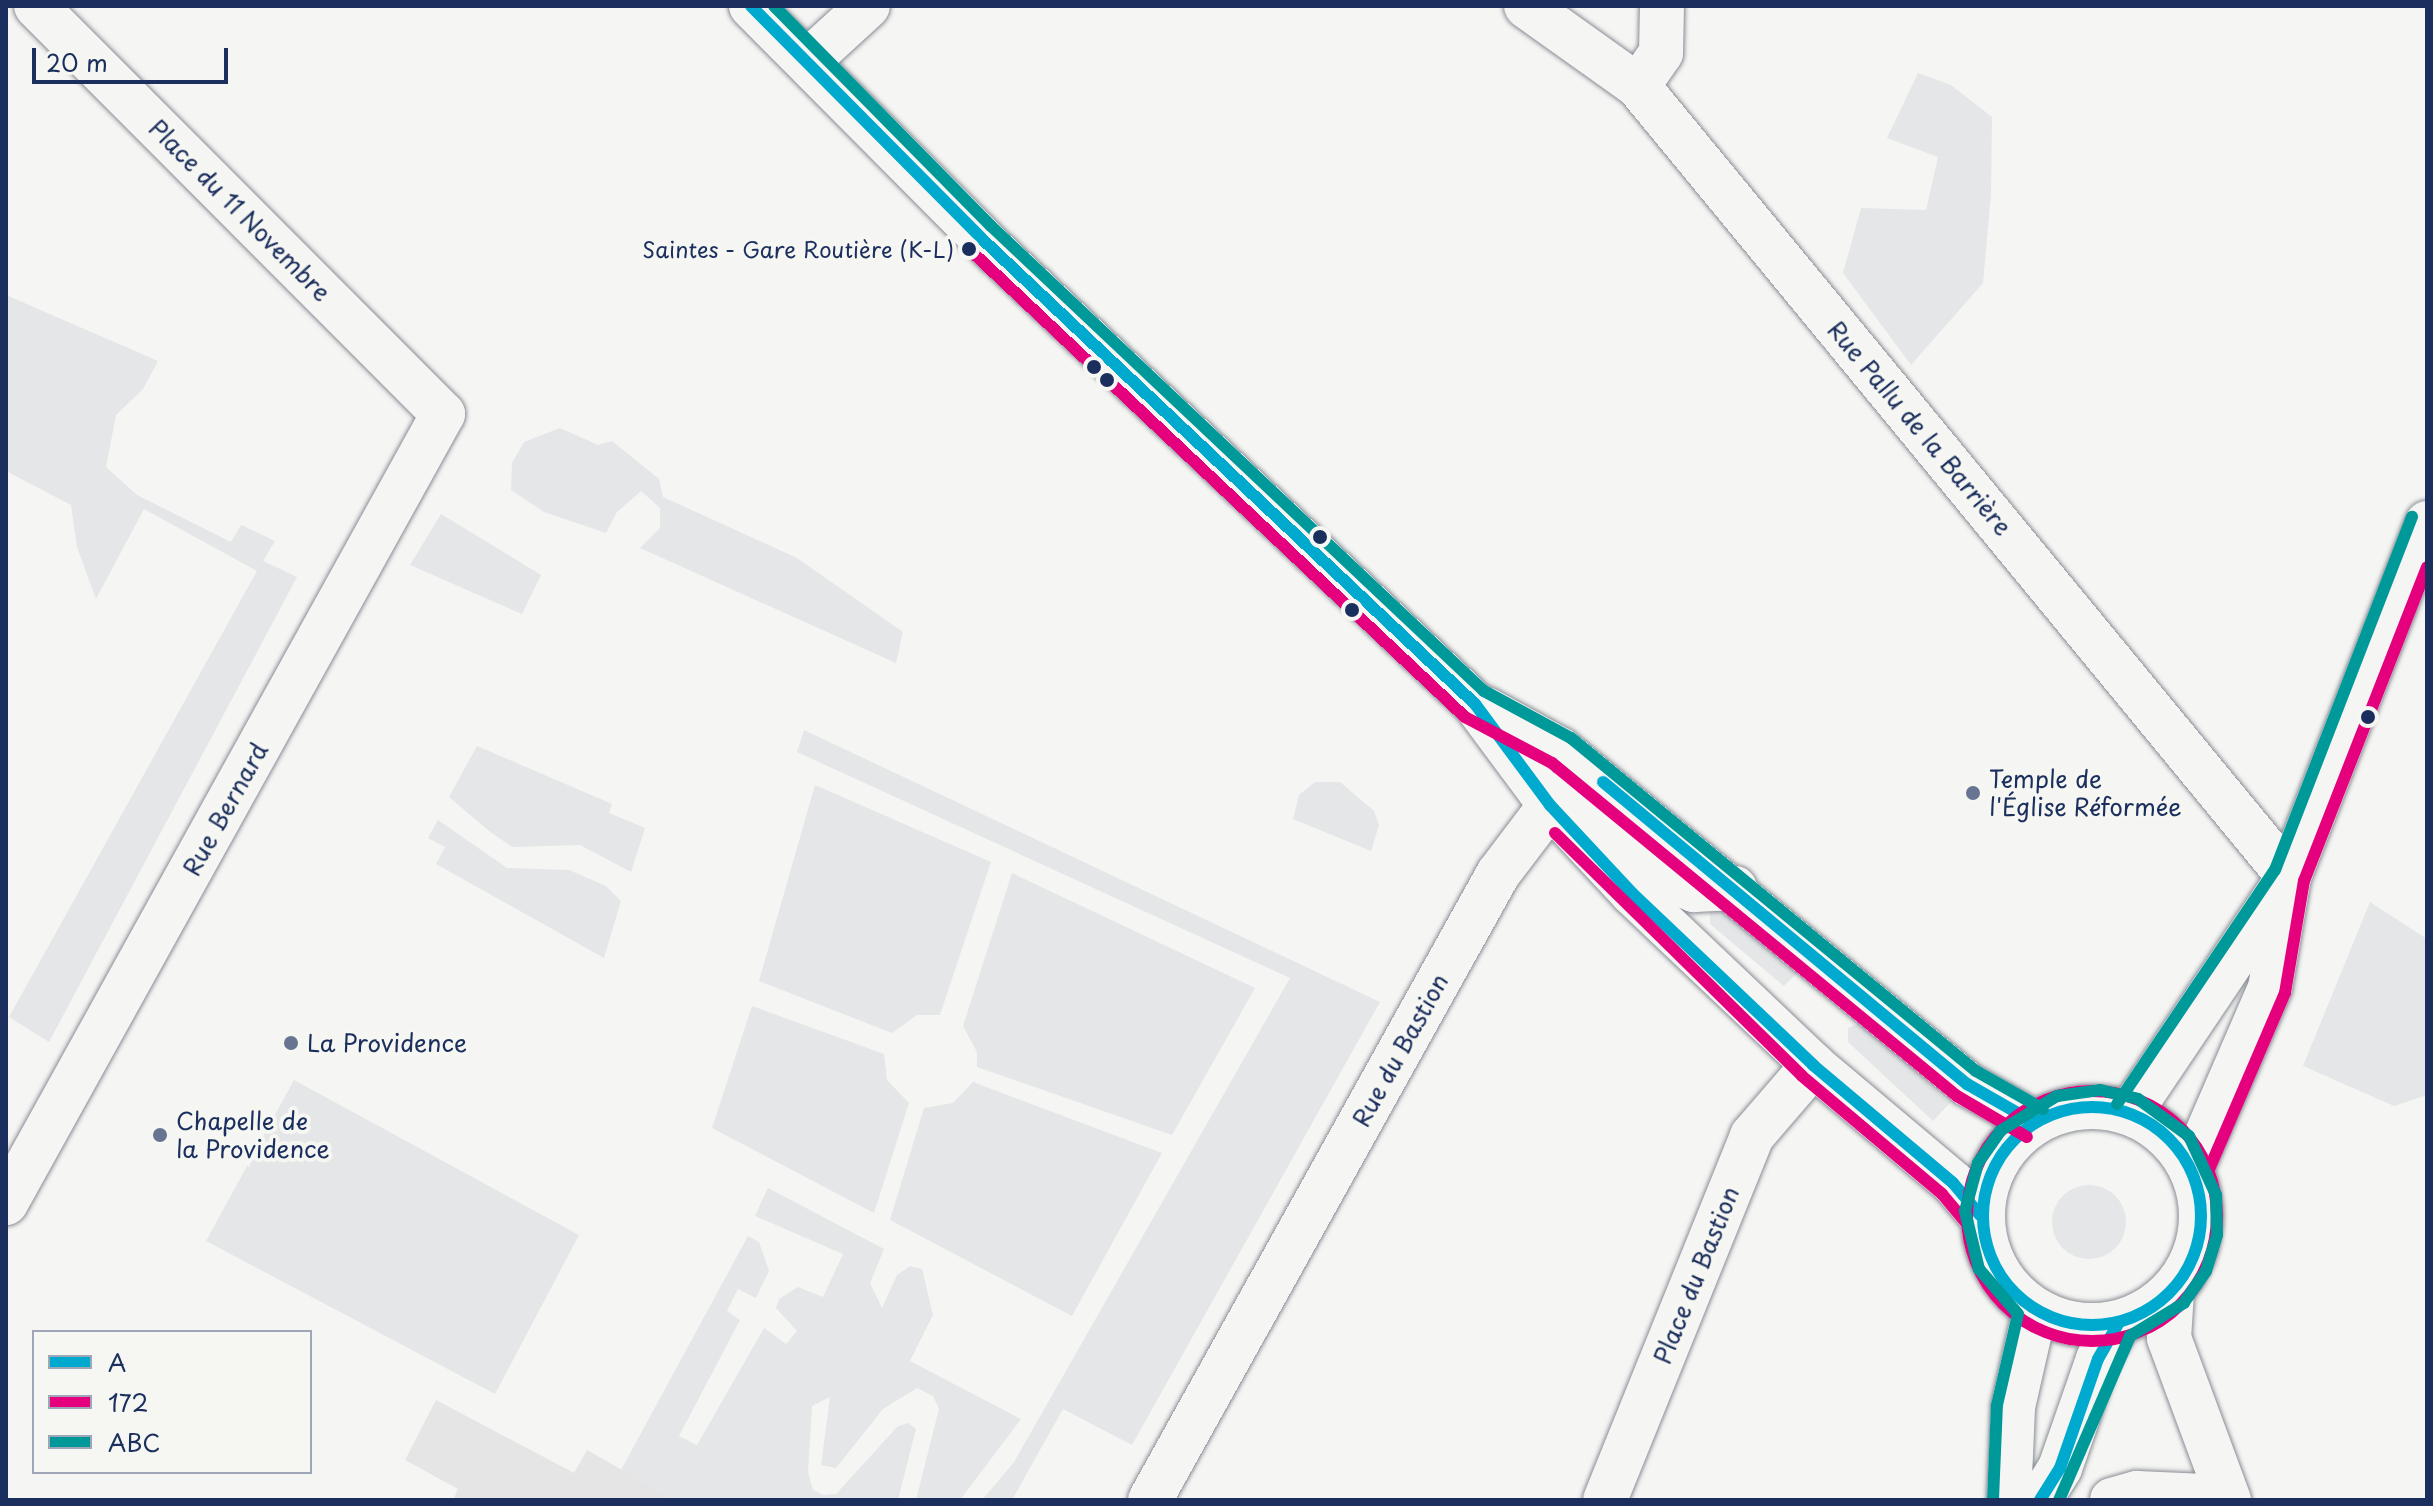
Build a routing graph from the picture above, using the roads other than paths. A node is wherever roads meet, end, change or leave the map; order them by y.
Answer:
1 (36, 6) edge
2 (751, 6) edge
3 (868, 6) edge
4 (1526, 6) edge
5 (1662, 6) edge
6 (808, 61) junction
7 (1638, 86) junction
8 (443, 414) joint
9 (2427, 523) edge
10 (1475, 704) junction
11 (1550, 805) junction
12 (2289, 877) junction
13 (1735, 888) junction
14 (1813, 1065) junction
15 (2130, 1113) junction
16 (2035, 1123) junction
17 (2192, 1168) junction
18 (6, 1203) edge
19 (1980, 1215) junction
20 (2172, 1292) junction
21 (2035, 1310) junction
22 (2118, 1324) junction
23 (2228, 1498) edge
24 (1150, 1500) edge
25 (1605, 1500) edge
26 (2009, 1500) edge
27 (2040, 1500) edge
28 (2112, 1500) edge

1 - 8 street, Place du 11 Novembre
2 - 6 street
3 - 6 street
4 - 7 street, Rue Pallu de la Barrière
5 - 7 street
6 - 10 street
7 - 12 street, Rue Pallu de la Barrière
8 - 18 street, Rue Bernard
9 - 12 street
10 - 11 street
10 - 13 street
11 - 13 street
11 - 14 street
11 - 24 street, Rue du Bastion
12 - 15 street
12 - 17 street
13 - 16 street
14 - 19 street
14 - 25 street, Place du Bastion
15 - 16 street
15 - 17 street
16 - 19 street
17 - 20 street
19 - 21 street
20 - 22 street
20 - 23 street
21 - 22 street
21 - 26 street
22 - 27 street
23 - 28 street

